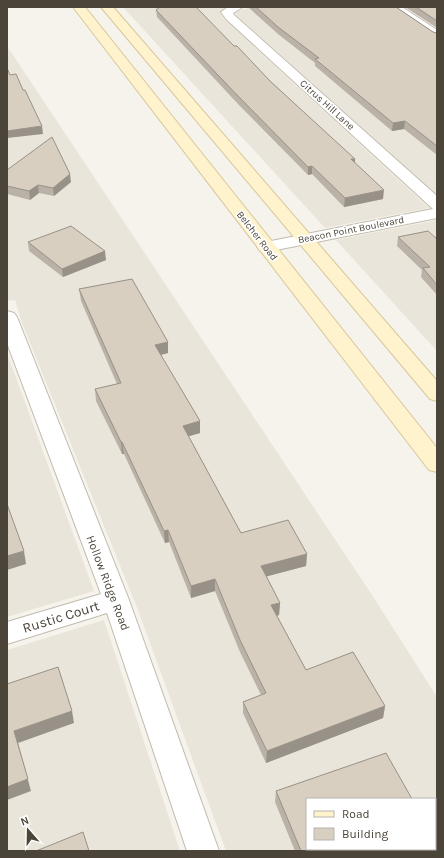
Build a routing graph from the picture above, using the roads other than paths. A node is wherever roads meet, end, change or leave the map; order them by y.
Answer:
1 (79, 7) edge
2 (107, 7) edge
3 (237, 7) edge
4 (395, 7) edge
5 (437, 35) edge
6 (437, 205) edge
7 (437, 213) edge
8 (304, 239) junction
9 (266, 247) junction
10 (7, 317) edge
11 (437, 394) edge
12 (437, 464) edge
13 (116, 600) junction
14 (7, 633) edge
15 (203, 851) edge

1 - 9 main road, Belcher Road
2 - 8 main road
3 - 6 street, Citrus Hill Lane
4 - 5 street
7 - 8 street, Beacon Point Boulevard
8 - 9 street, Beacon Point Boulevard
8 - 11 main road
9 - 12 main road, Belcher Road
10 - 13 street, Hollow Ridge Road
13 - 14 street, Rustic Court
13 - 15 street, Hollow Ridge Road

